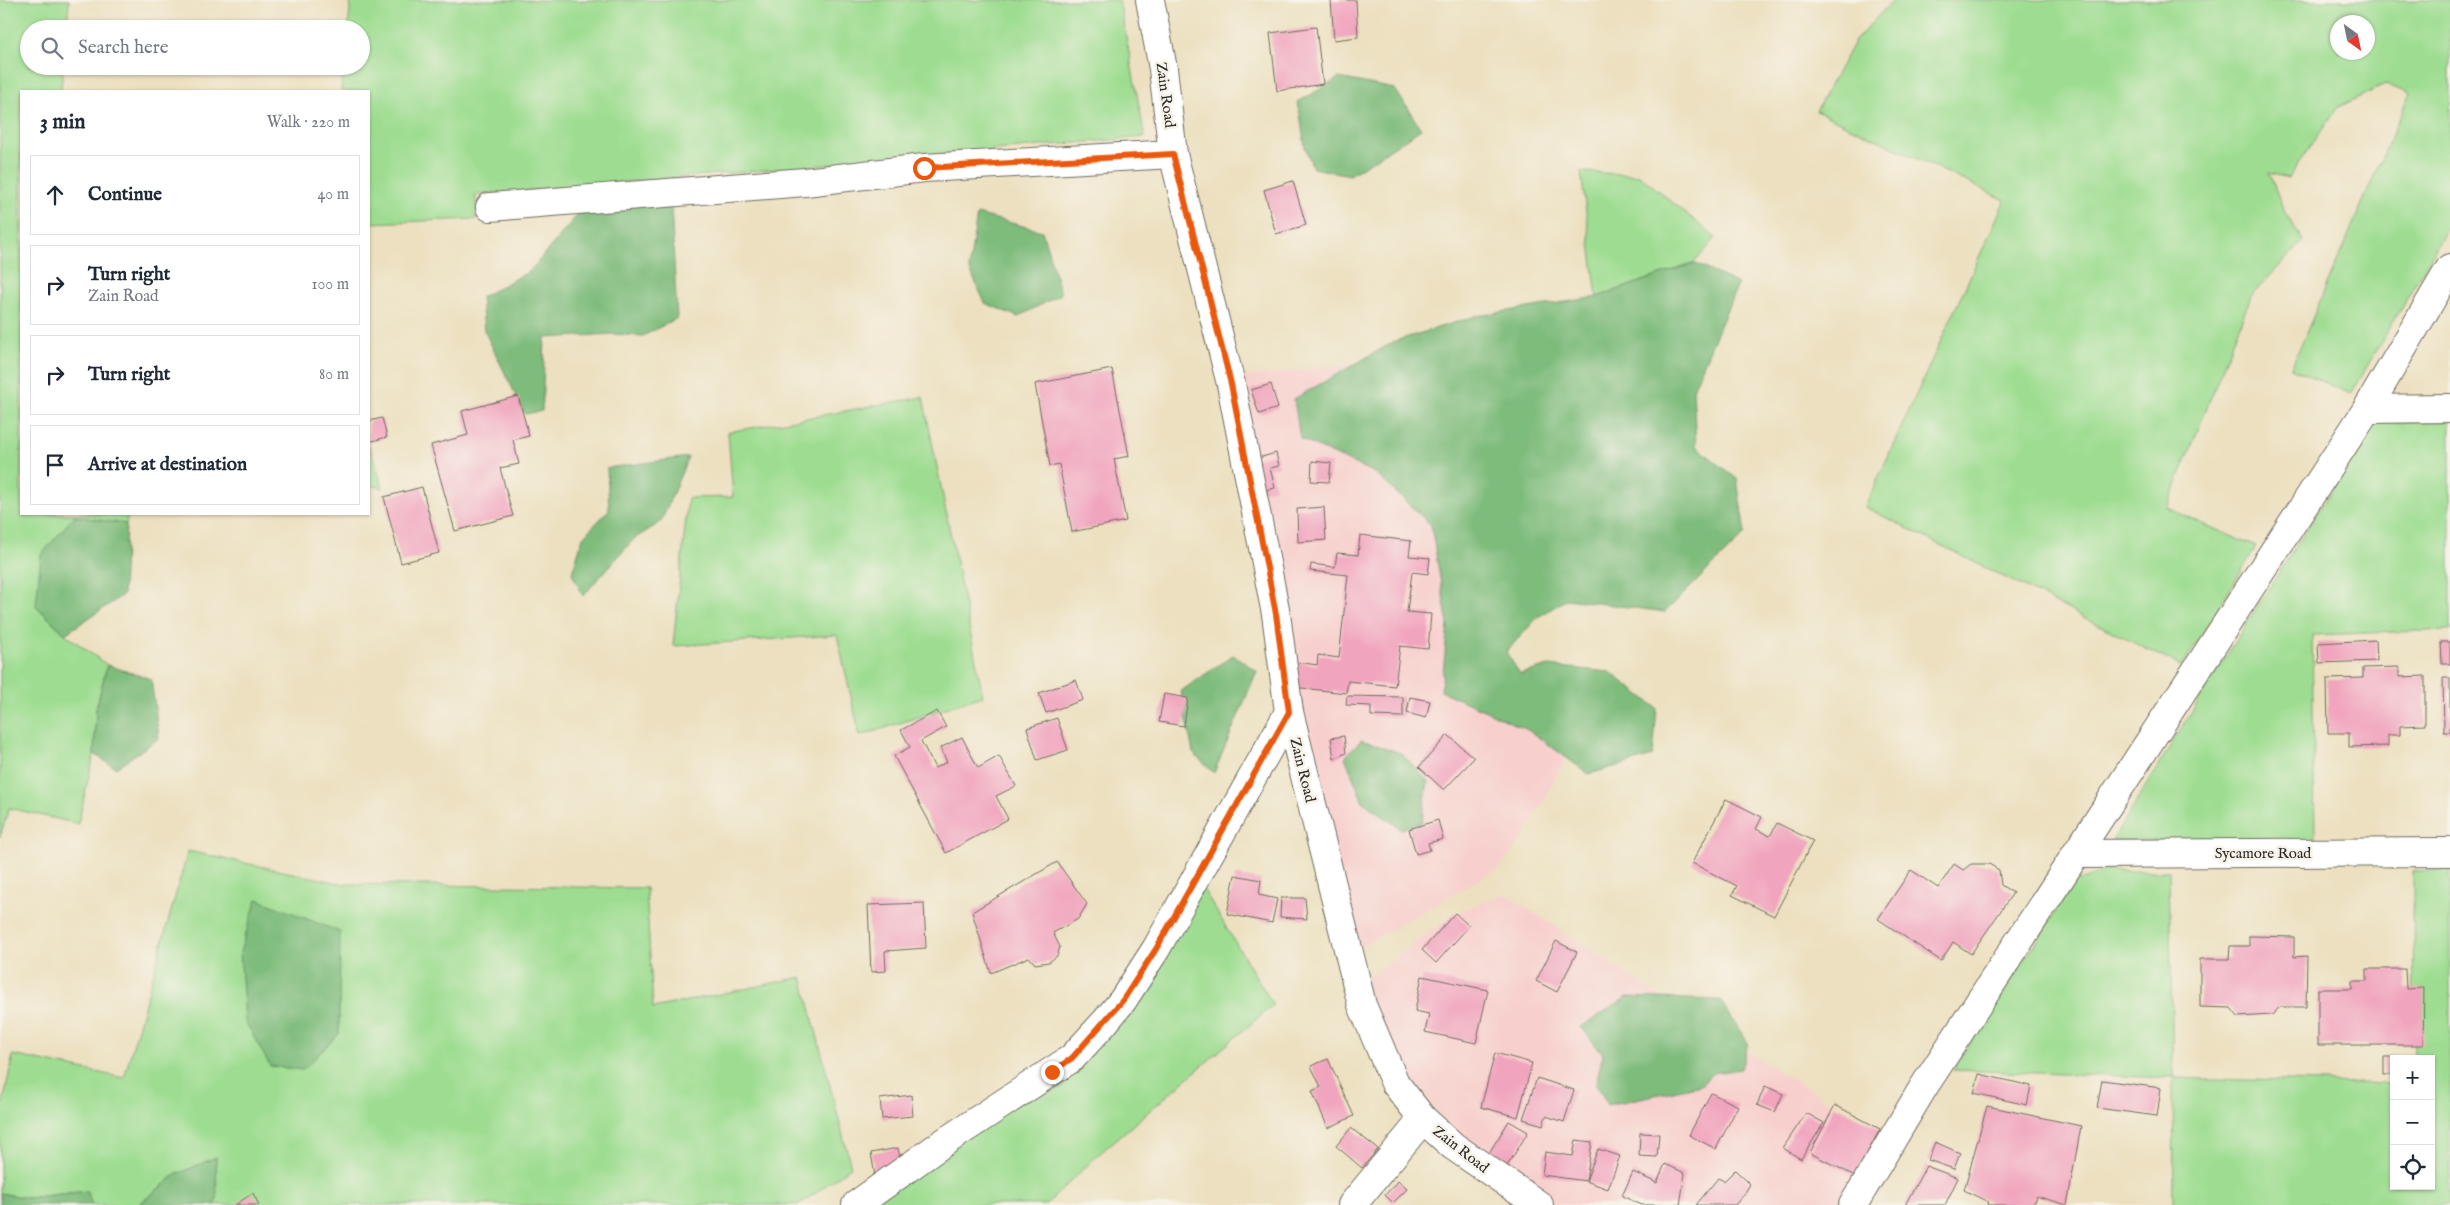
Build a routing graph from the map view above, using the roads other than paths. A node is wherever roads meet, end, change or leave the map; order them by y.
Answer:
1 (1150, 0) edge
2 (1173, 154) junction
3 (490, 208) dead end
4 (2450, 268) edge
5 (2450, 408) edge
6 (2368, 409) junction
7 (1289, 712) junction
8 (2450, 852) edge
9 (2077, 854) junction
10 (1423, 1119) junction
11 (856, 1205) edge
12 (1352, 1205) edge
13 (1539, 1205) edge
14 (1853, 1205) edge

1 - 2 street, Zain Road
2 - 3 street
2 - 7 street, Zain Road
4 - 6 street
5 - 6 street
6 - 9 street
7 - 10 street, Zain Road
7 - 11 street
8 - 9 street, Sycamore Road
9 - 14 street
10 - 12 street
10 - 13 street, Zain Road

